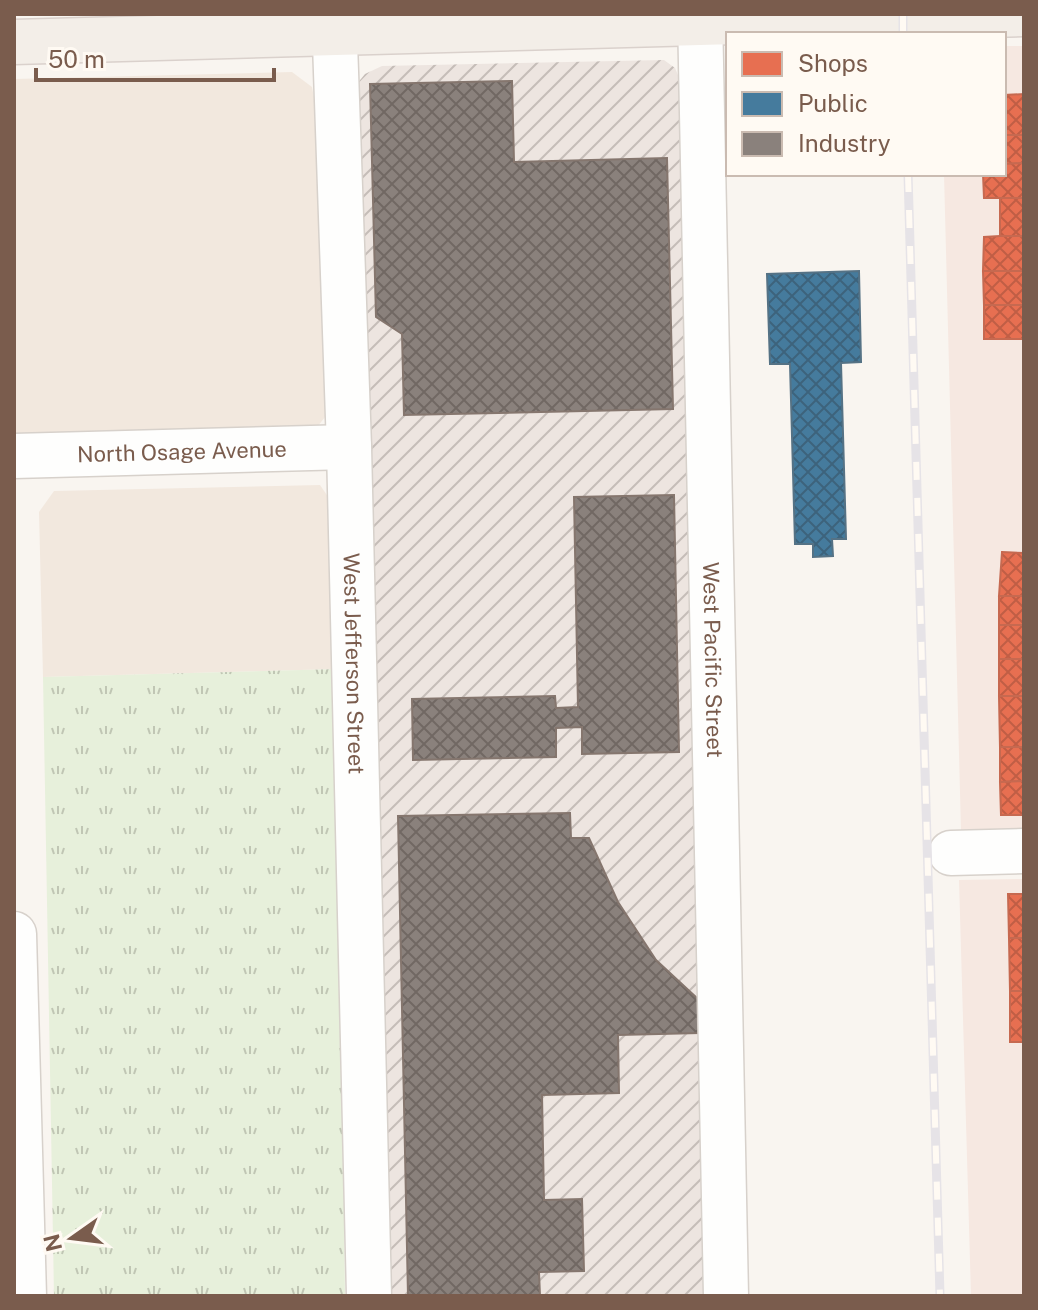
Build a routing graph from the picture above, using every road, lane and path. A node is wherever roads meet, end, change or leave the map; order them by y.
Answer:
1 (1024, 14) edge
2 (700, 18) edge
3 (334, 23) edge
4 (14, 42) edge
5 (349, 447) junction
6 (14, 456) edge
7 (1024, 851) edge
8 (951, 853) dead end
9 (14, 934) edge
10 (24, 1296) edge
11 (369, 1296) edge
12 (726, 1296) edge

1 - 2 main road
2 - 3 main road
2 - 12 street, West Pacific Street
3 - 4 main road
3 - 5 street, West Jefferson Street
5 - 6 street, North Osage Avenue
5 - 11 street, West Jefferson Street
7 - 8 street
9 - 10 street

